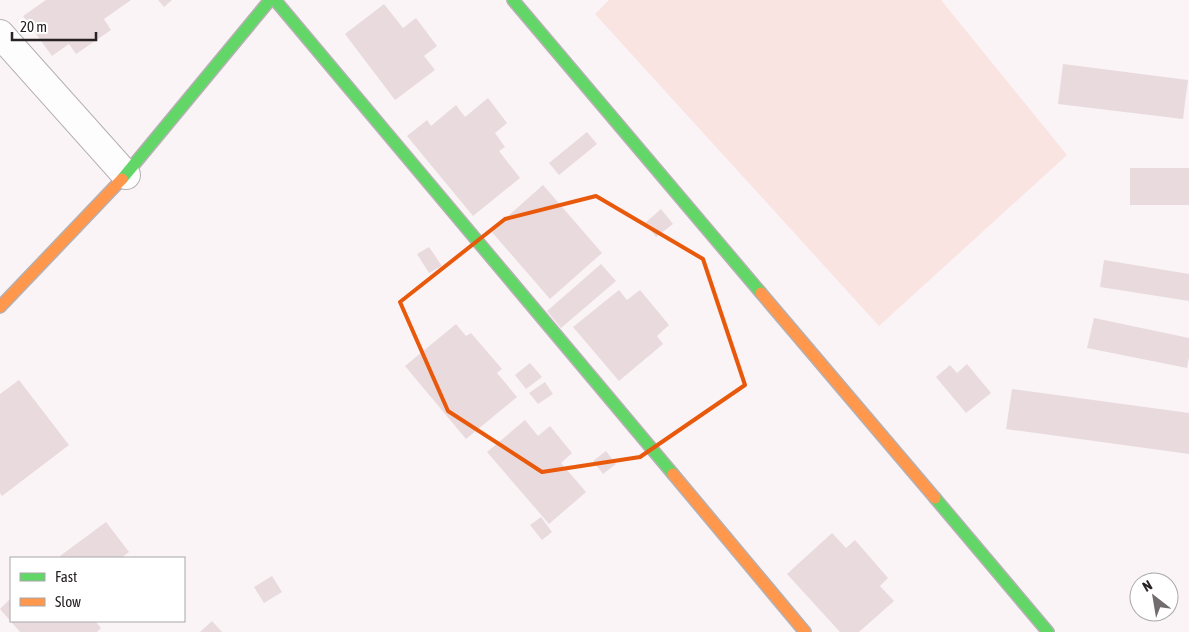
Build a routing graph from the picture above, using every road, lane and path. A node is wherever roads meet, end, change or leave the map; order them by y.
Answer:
1 (270, 0) edge
2 (275, 0) edge
3 (514, 0) edge
4 (0, 34) edge
5 (126, 175) junction
6 (0, 306) edge
7 (805, 632) edge
8 (1048, 632) edge

1 - 5 street
2 - 7 street
3 - 8 street
4 - 5 street
5 - 6 street

